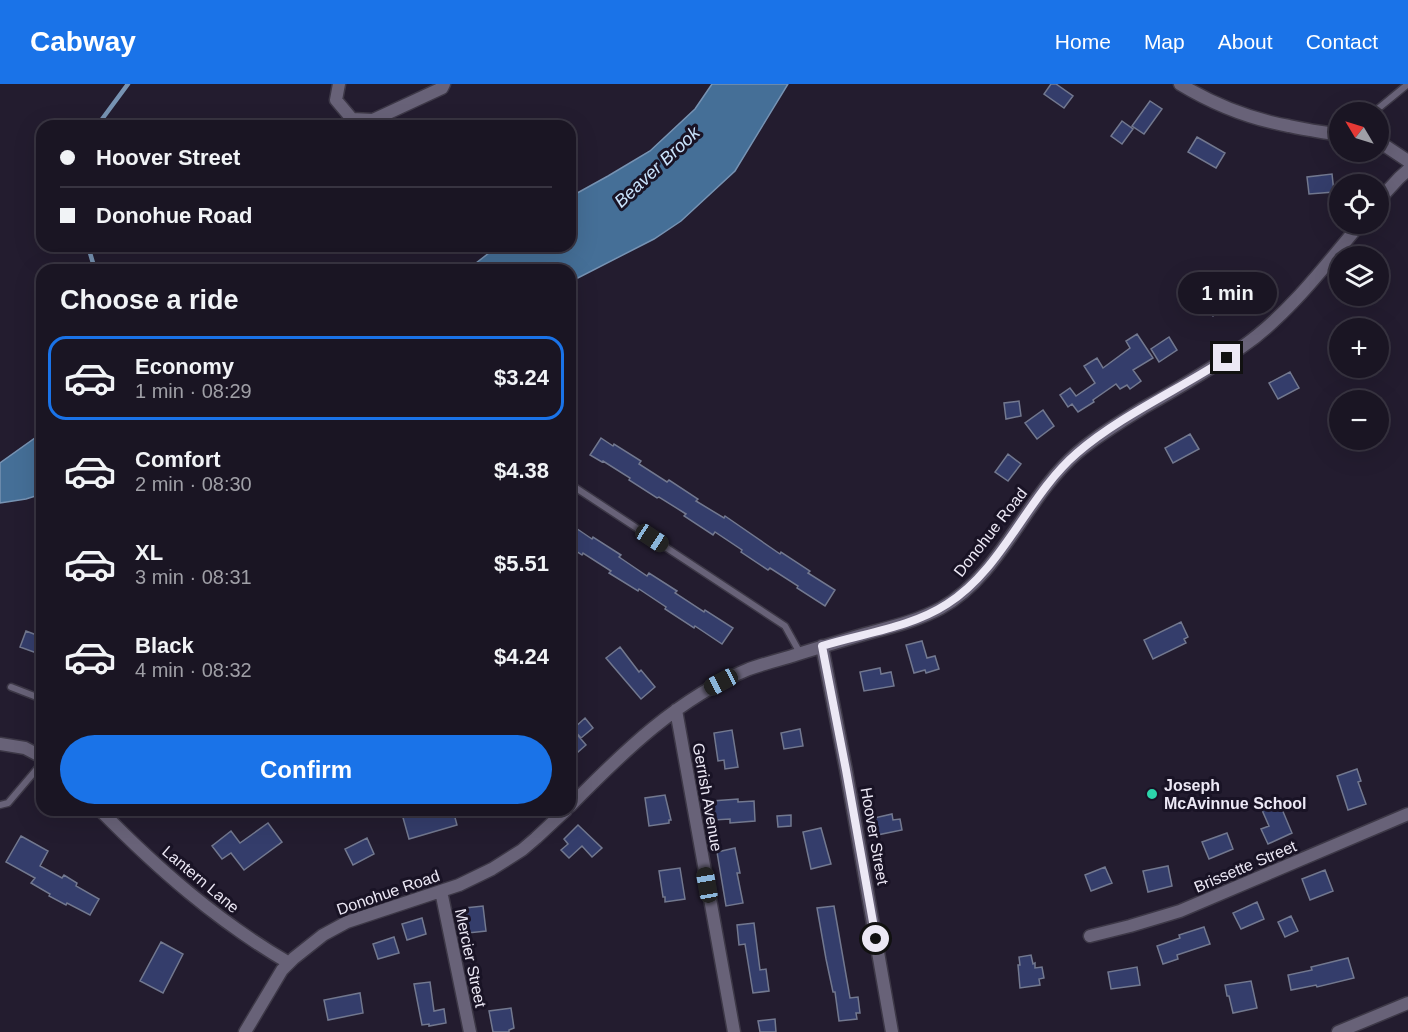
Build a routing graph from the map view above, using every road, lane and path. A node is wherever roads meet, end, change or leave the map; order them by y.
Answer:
1 (339, 84) edge
2 (444, 84) edge
3 (1180, 84) edge
4 (1408, 84) edge
5 (1386, 102) edge
6 (1329, 133) edge
7 (1389, 148) edge
8 (1408, 161) edge
9 (1408, 170) edge
10 (1389, 189) edge
11 (1352, 234) edge
12 (576, 488) dead end
13 (822, 646) junction
14 (801, 653) junction
15 (11, 687) dead end
16 (36, 697) edge
17 (676, 710) junction
18 (0, 744) edge
19 (36, 754) edge
20 (36, 770) edge
21 (576, 800) edge
22 (0, 805) edge
23 (1408, 814) edge
24 (106, 816) edge
25 (560, 816) edge
26 (441, 891) junction
27 (1090, 936) dead end
28 (289, 963) junction
29 (1408, 1003) edge
30 (246, 1032) edge
31 (470, 1032) edge
32 (734, 1032) edge
33 (892, 1032) edge
34 (1338, 1032) edge

1 - 2 street
3 - 6 street
4 - 5 lane
7 - 8 street
9 - 10 street
11 - 13 street, Donohue Road
12 - 14 lane
13 - 14 street, Donohue Road
13 - 33 street, Hoover Street
14 - 17 street, Donohue Road
15 - 16 lane
17 - 21 street, Donohue Road
17 - 32 street, Gerrish Avenue
18 - 19 street
20 - 22 lane
23 - 27 street, Brissette Street
24 - 28 street, Lantern Lane
25 - 26 street, Donohue Road
26 - 28 street, Donohue Road
26 - 31 street, Mercier Street
28 - 30 street, Donohue Road
29 - 34 street

